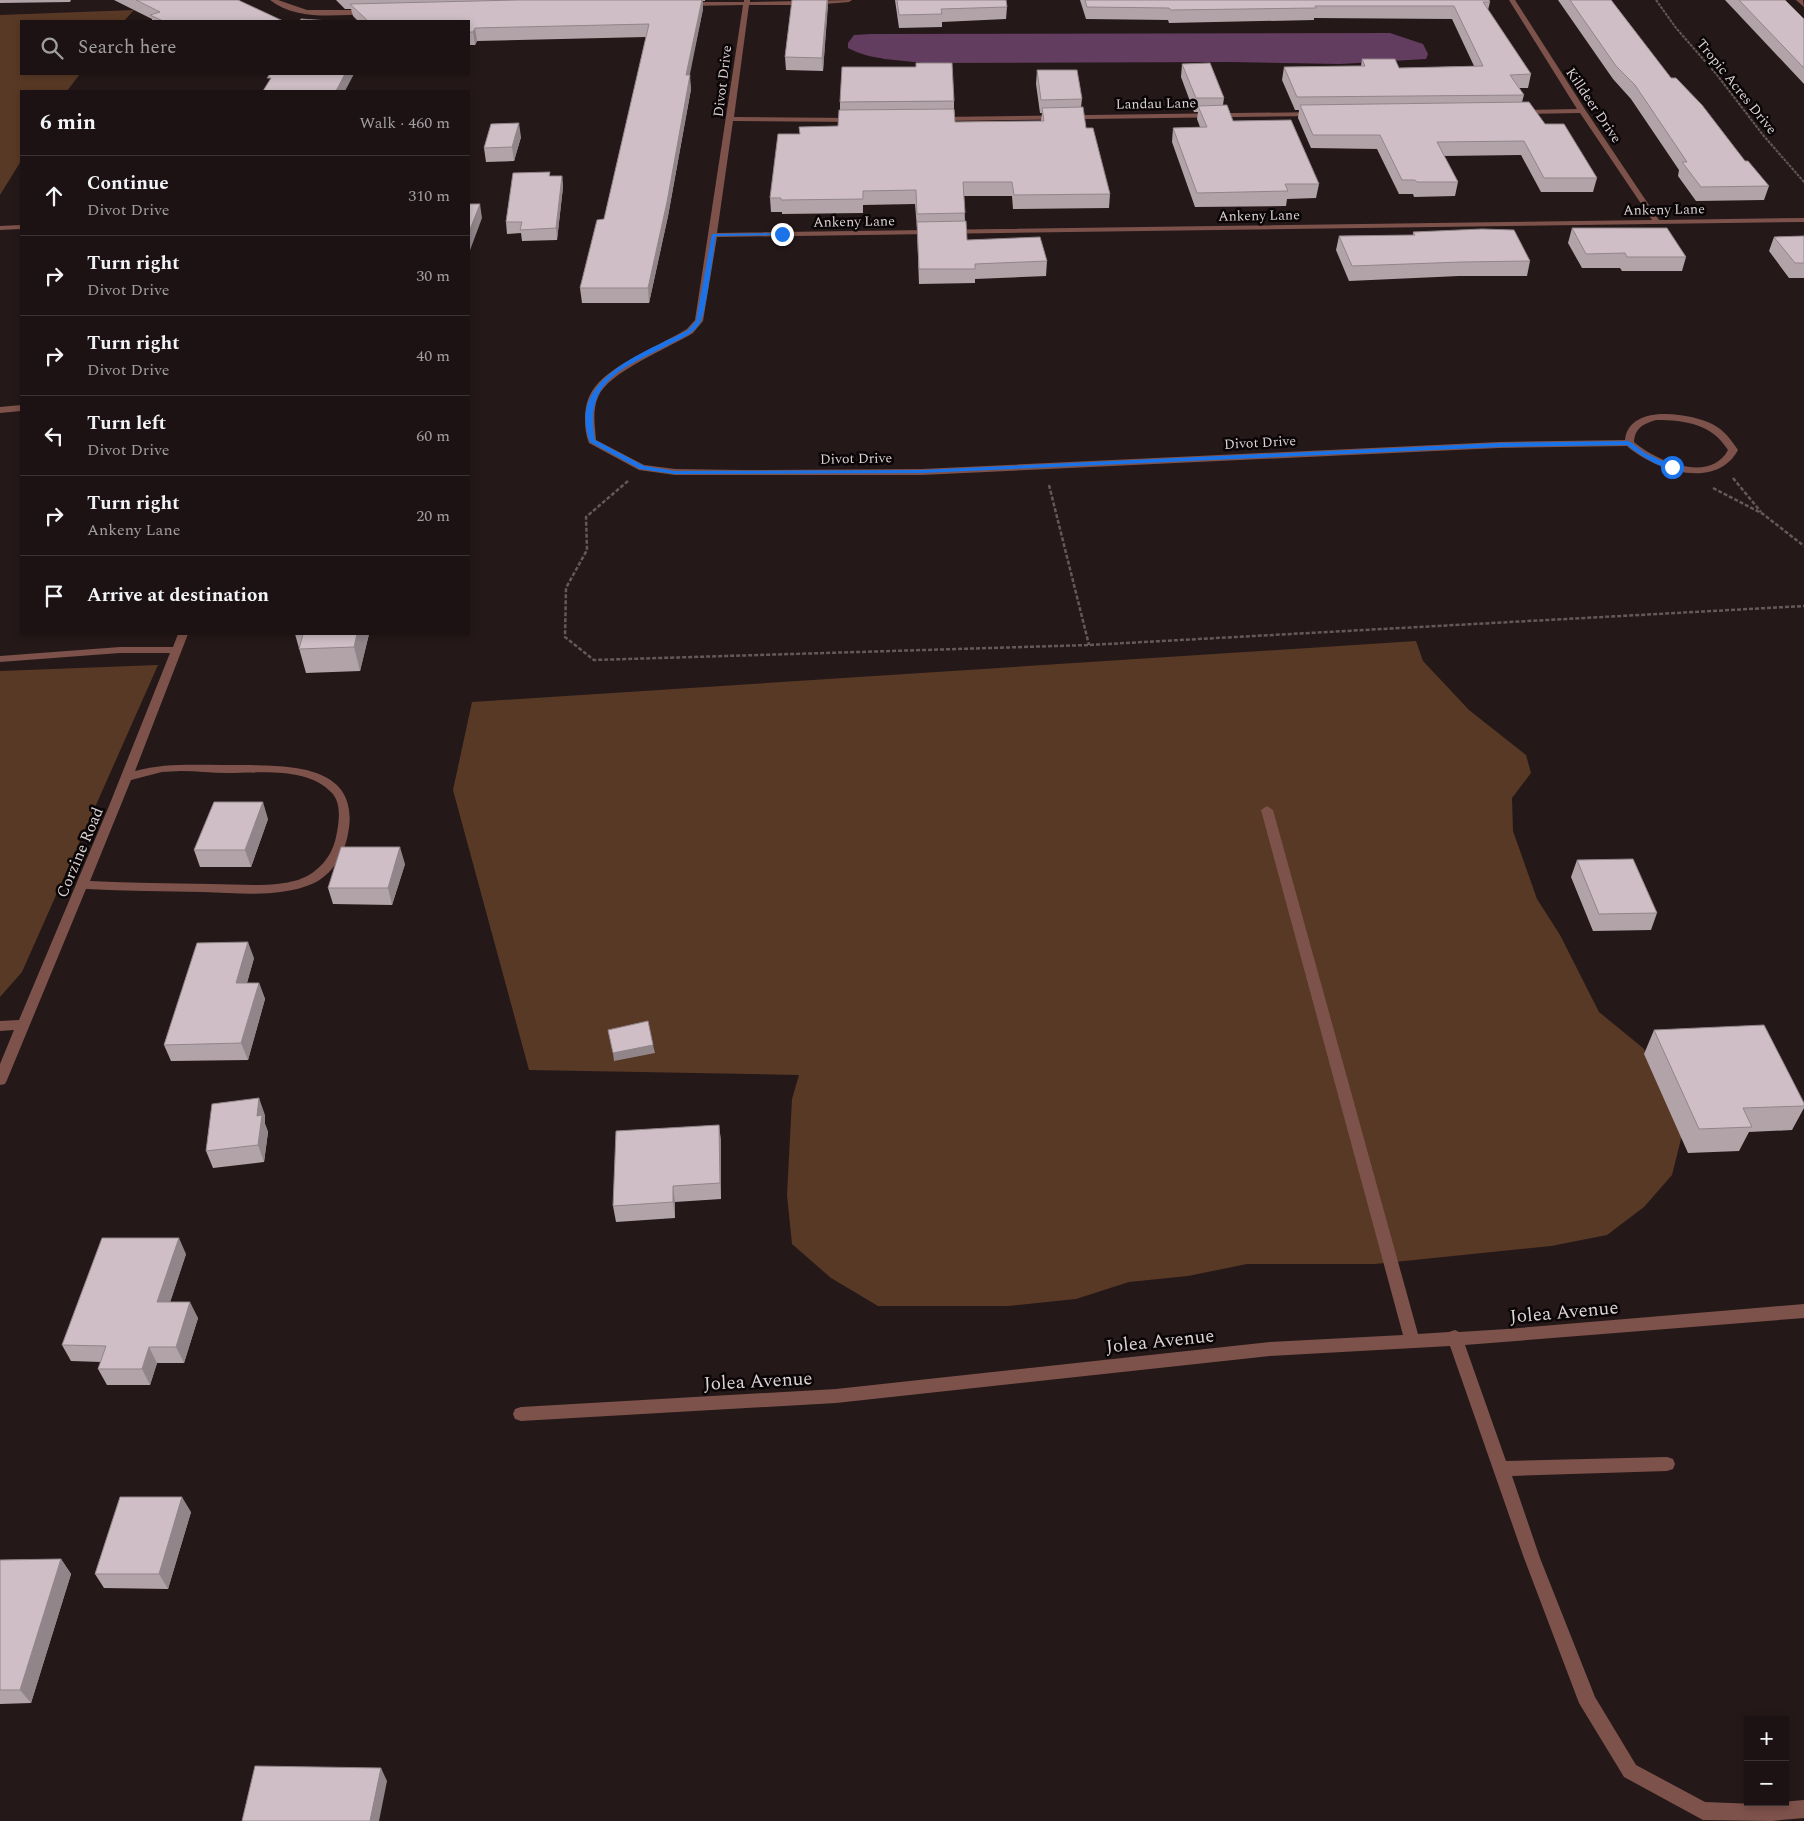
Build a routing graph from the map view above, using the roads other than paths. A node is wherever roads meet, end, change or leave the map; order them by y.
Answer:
1 (273, 0) edge
2 (849, 0) edge
3 (1512, 0) edge
4 (1799, 0) edge
5 (746, 2) edge
6 (680, 4) edge
7 (1804, 5) edge
8 (378, 12) edge
9 (1582, 111) junction
10 (1512, 112) edge
11 (1323, 114) edge
12 (731, 119) junction
13 (935, 119) edge
14 (865, 120) edge
15 (1804, 220) edge
16 (1657, 222) junction
17 (20, 227) edge
18 (0, 228) edge
19 (714, 235) junction
20 (20, 408) edge
21 (0, 410) edge
22 (1629, 443) junction
23 (182, 635) edge
24 (175, 650) junction
25 (0, 658) edge
26 (126, 777) junction
27 (1267, 810) dead end
28 (82, 886) junction
29 (25, 1024) junction
30 (0, 1026) edge
31 (0, 1080) edge
32 (1804, 1311) edge
33 (1455, 1337) junction
34 (1412, 1340) junction
35 (521, 1414) dead end
36 (1667, 1464) dead end
37 (1501, 1469) junction
38 (1804, 1809) edge

1 - 8 street
2 - 5 street
3 - 9 street, Killdeer Drive
4 - 7 street
5 - 6 street
5 - 12 street, Divot Drive
9 - 10 street
9 - 16 street, Killdeer Drive
11 - 13 street, Landau Lane
12 - 14 street
12 - 19 street, Divot Drive
15 - 16 street, Ankeny Lane
16 - 19 street, Ankeny Lane
17 - 18 street
19 - 22 street, Divot Drive
20 - 21 street
22 - 22 street
23 - 24 street, Corzine Road
24 - 25 street
24 - 26 street, Corzine Road
26 - 28 street, Corzine Road
26 - 28 street
27 - 34 street
28 - 29 street, Corzine Road
29 - 30 street
29 - 31 street, Corzine Road
32 - 33 street, Jolea Avenue
33 - 34 street, Jolea Avenue
33 - 37 street
34 - 35 street, Jolea Avenue
36 - 37 street
37 - 38 street

